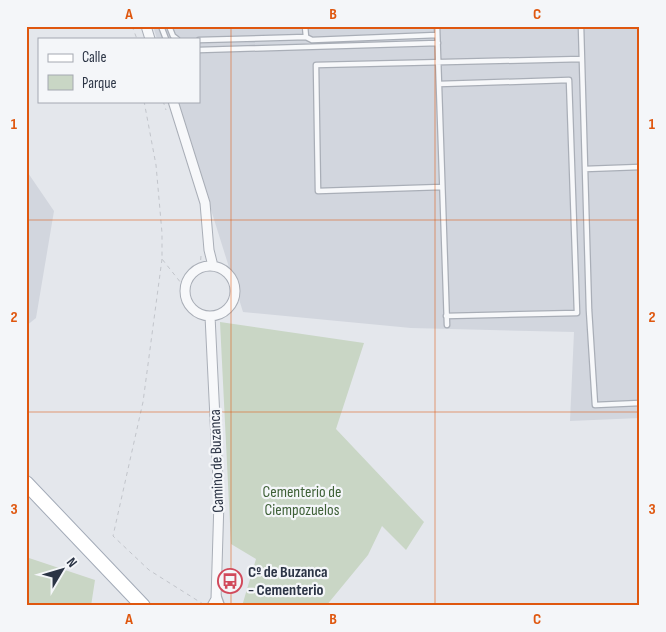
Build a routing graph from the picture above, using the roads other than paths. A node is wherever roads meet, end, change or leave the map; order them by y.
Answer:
1 (146, 26) edge
2 (162, 26) edge
3 (170, 26) edge
4 (305, 26) edge
5 (437, 26) edge
6 (581, 26) edge
7 (437, 35) junction
8 (306, 37) junction
9 (150, 38) edge
10 (166, 38) edge
11 (176, 38) edge
12 (200, 40) edge
13 (438, 43) junction
14 (200, 50) edge
15 (582, 60) junction
16 (438, 62) junction
17 (440, 84) junction
18 (173, 102) edge
19 (640, 167) edge
20 (586, 169) junction
21 (442, 187) junction
22 (206, 266) junction
23 (210, 316) junction
24 (446, 316) junction
25 (447, 325) dead end
26 (640, 403) edge
27 (26, 483) edge
28 (217, 591) junction
29 (143, 606) edge
30 (212, 606) edge
31 (222, 606) edge

1 - 9 street
2 - 10 lane
3 - 11 lane
4 - 8 lane
5 - 7 lane
6 - 15 lane
7 - 8 lane
7 - 13 lane
8 - 12 lane
13 - 14 lane
13 - 16 lane
15 - 16 lane
15 - 20 lane
16 - 17 lane
16 - 21 lane
17 - 21 lane
17 - 24 lane
18 - 22 street
19 - 20 lane
20 - 26 lane
21 - 24 lane
22 - 23 street
22 - 23 street
23 - 28 street, Camino de Buzanca
24 - 25 lane
27 - 29 main road
28 - 30 street, Camino de Buzanca
28 - 31 lane

